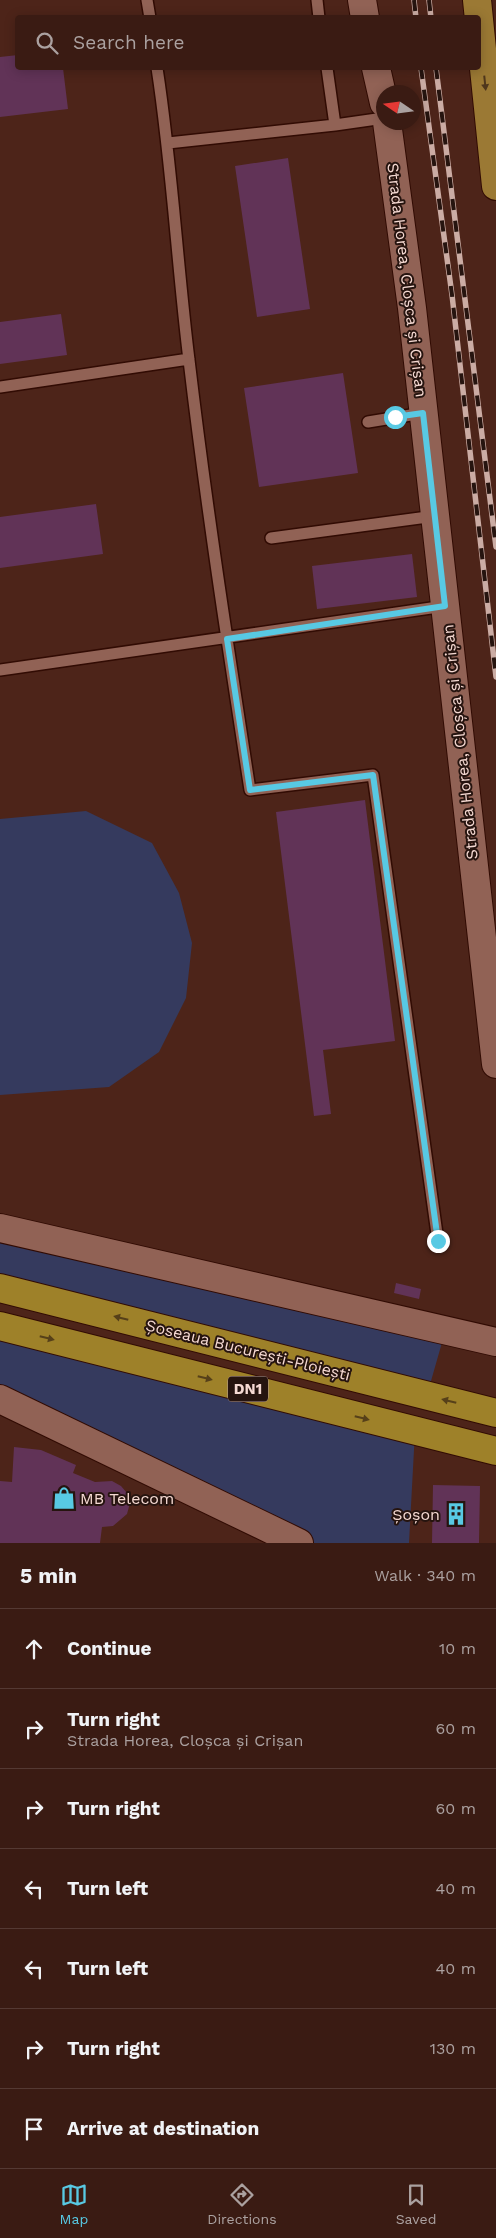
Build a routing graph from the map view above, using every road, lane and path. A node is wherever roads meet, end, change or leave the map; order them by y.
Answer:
1 (148, 0) edge
2 (317, 0) edge
3 (362, 0) edge
4 (477, 0) edge
5 (150, 15) edge
6 (319, 15) edge
7 (364, 15) edge
8 (479, 15) edge
9 (481, 39) edge
10 (157, 70) edge
11 (327, 70) edge
12 (376, 70) edge
13 (380, 85) edge
14 (376, 119) edge
15 (335, 125) junction
16 (388, 130) edge
17 (168, 143) junction
18 (496, 186) edge
19 (189, 359) junction
20 (0, 387) edge
21 (423, 413) junction
22 (368, 422) dead end
23 (435, 516) junction
24 (271, 538) dead end
25 (445, 606) junction
26 (227, 639) junction
27 (0, 670) edge
28 (496, 1064) edge
29 (0, 1228) edge
30 (438, 1241) dead end
31 (0, 1288) edge
32 (0, 1326) edge
33 (496, 1342) edge
34 (0, 1398) edge
35 (496, 1413) edge
36 (496, 1451) edge
37 (299, 1543) edge

1 - 5 lane
2 - 6 lane
3 - 7 street
4 -> 8 main road
9 -> 18 main road
10 - 17 lane
11 - 15 lane
12 - 13 street
14 - 15 lane
15 - 17 lane
16 - 21 street, Strada Horea, Cloșca și Crișan
17 - 19 lane
19 - 20 lane
19 - 26 lane
21 - 22 lane
21 - 23 street, Strada Horea, Cloșca și Crișan
23 - 24 lane
23 - 25 street, Strada Horea, Cloșca și Crișan
25 - 26 lane
25 - 28 street, Strada Horea, Cloșca și Crișan
26 - 27 lane
26 - 30 lane
29 - 33 street
35 -> 31 highway, Șoseaua București-Ploiești / DN1
32 -> 36 highway, DN1
34 - 37 street

